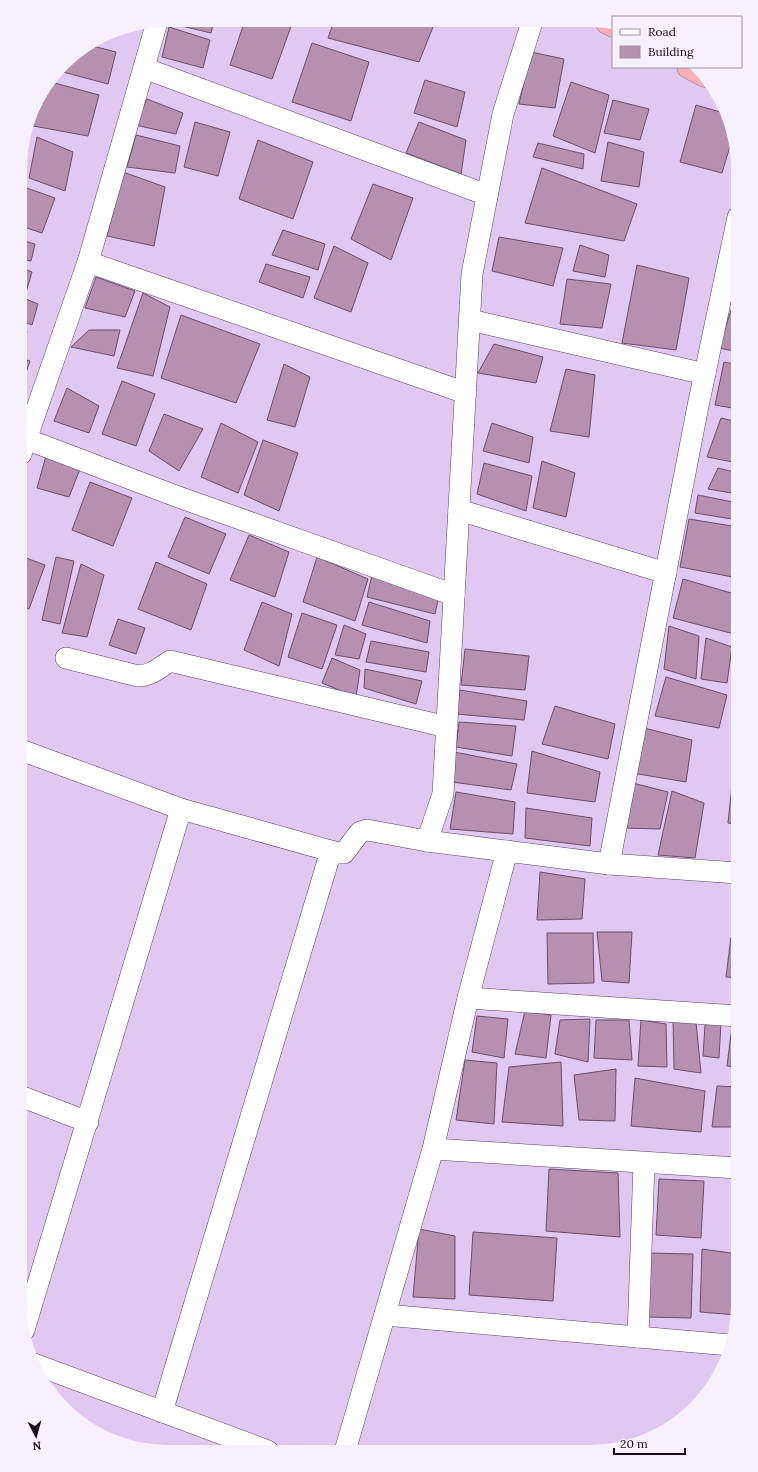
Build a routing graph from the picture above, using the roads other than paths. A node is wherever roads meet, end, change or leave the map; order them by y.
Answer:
1 (155, 27) edge
2 (530, 27) edge
3 (144, 68) junction
4 (487, 195) junction
5 (731, 250) edge
6 (88, 262) junction
7 (470, 320) junction
8 (705, 374) junction
9 (466, 393) junction
10 (27, 435) edge
11 (27, 447) edge
12 (459, 510) junction
13 (666, 573) junction
14 (454, 596) junction
15 (66, 658) dead end
16 (447, 727) junction
17 (27, 752) edge
18 (181, 808) junction
19 (427, 841) junction
20 (331, 851) junction
21 (507, 851) junction
22 (608, 864) junction
23 (731, 873) edge
24 (468, 998) junction
25 (731, 1016) edge
26 (27, 1099) edge
27 (88, 1122) junction
28 (433, 1149) junction
29 (644, 1163) junction
30 (731, 1168) edge
31 (385, 1316) junction
32 (28, 1318) edge
33 (638, 1337) junction
34 (725, 1345) edge
35 (43, 1367) edge
36 (162, 1412) junction
37 (252, 1445) edge
38 (347, 1445) edge

1 - 3 street
2 - 4 street
3 - 4 street
3 - 6 street
4 - 7 street
5 - 8 street
6 - 9 street
6 - 10 street
7 - 8 street
7 - 9 street
8 - 13 street
9 - 12 street
11 - 14 street
12 - 13 street
12 - 14 street
13 - 22 street
14 - 16 street
15 - 16 street
16 - 19 street
17 - 18 street
18 - 20 street
18 - 27 street
19 - 20 street
19 - 21 street
20 - 36 street
21 - 22 street
21 - 24 street
22 - 23 street
24 - 25 street
24 - 28 street
26 - 27 street
27 - 32 street
28 - 29 street
28 - 31 street
29 - 30 street
29 - 33 street
31 - 33 street
31 - 38 street
33 - 34 street
35 - 36 street
36 - 37 street

